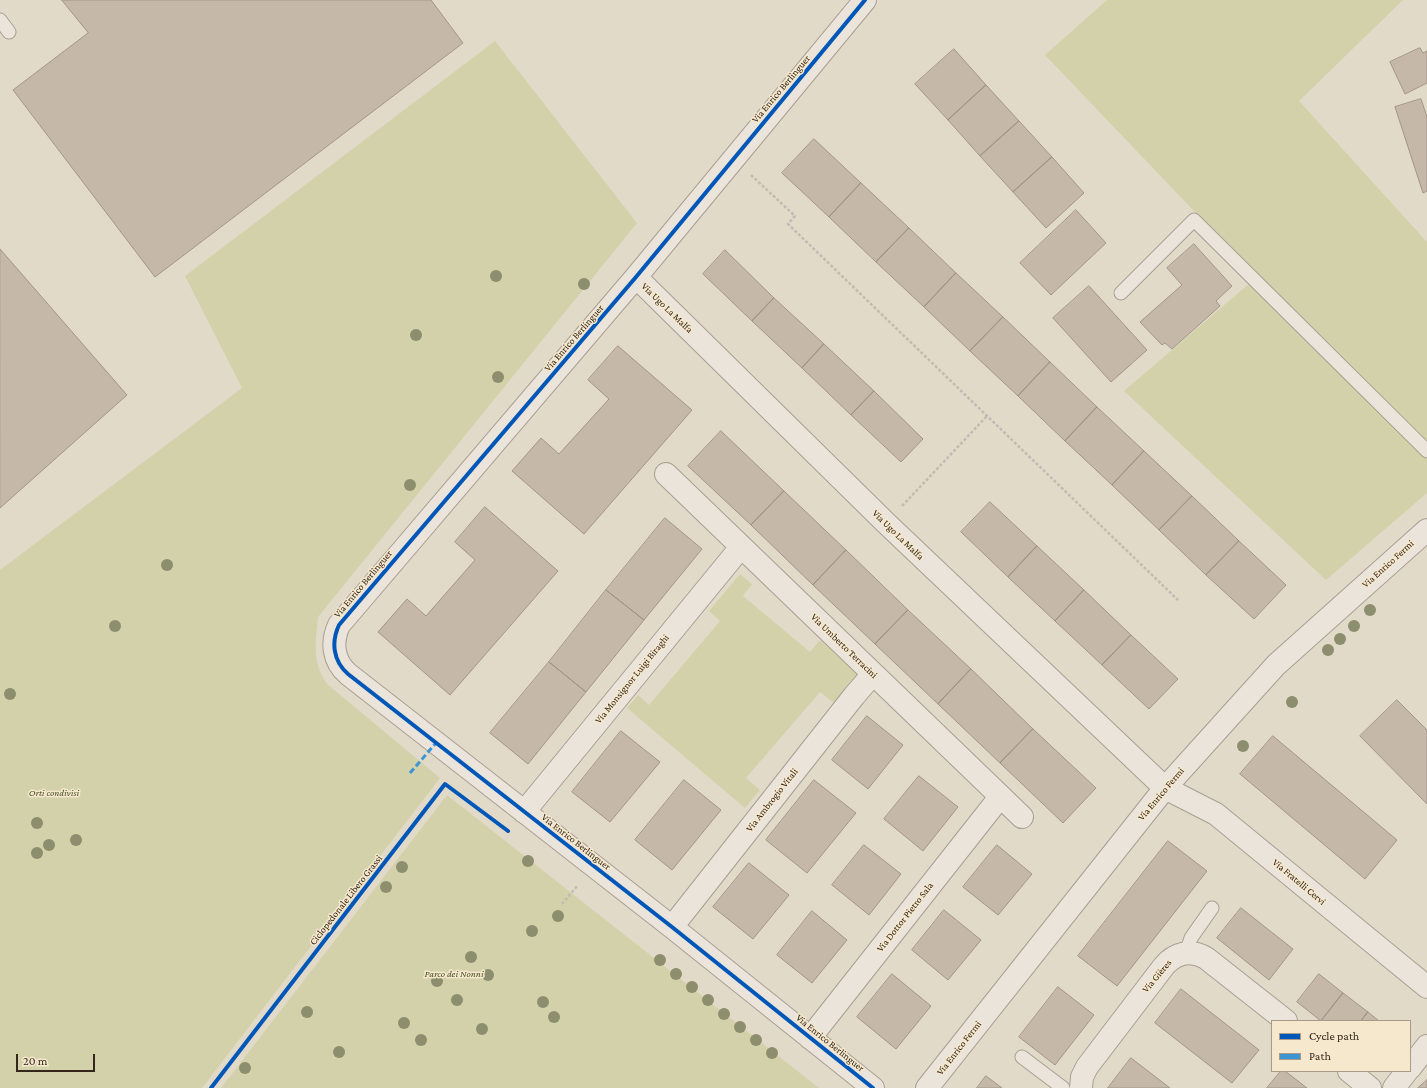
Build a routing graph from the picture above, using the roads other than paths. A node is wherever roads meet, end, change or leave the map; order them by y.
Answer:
1 (865, 0) edge
2 (0, 20) edge
3 (9, 32) dead end
4 (636, 277) junction
5 (1121, 293) dead end
6 (1427, 451) edge
7 (666, 474) dead end
8 (1427, 530) edge
9 (741, 547) junction
10 (872, 674) junction
11 (1165, 788) junction
12 (1000, 797) junction
13 (524, 812) junction
14 (1022, 817) dead end
15 (1212, 908) dead end
16 (672, 927) junction
17 (1186, 953) junction
18 (1427, 988) edge
19 (1285, 1020) edge
20 (810, 1038) junction
21 (1427, 1046) edge
22 (1022, 1057) dead end
23 (1411, 1067) edge
24 (1350, 1072) edge
25 (1406, 1072) edge
26 (873, 1088) edge
27 (927, 1088) edge
28 (1063, 1088) edge
29 (1081, 1088) edge
30 (1370, 1088) edge
31 (1394, 1088) edge

1 - 4 street, Via Enrico Berlinguer
2 - 3 lane
4 - 11 street, Via Ugo La Malfa
4 - 13 street, Via Enrico Berlinguer
5 - 6 lane
7 - 9 street, Via Umberto Terracini
8 - 11 street, Via Enrico Fermi
9 - 10 street, Via Umberto Terracini
9 - 13 street, Via Monsignor Luigi Biraghi
10 - 12 street, Via Umberto Terracini
10 - 16 street, Via Ambrogio Vitali
11 - 18 street, Via Fratelli Cervi
11 - 27 street, Via Enrico Fermi
12 - 14 street, Via Umberto Terracini
12 - 20 street, Via Dottor Pietro Sala
13 - 16 street, Via Enrico Berlinguer
15 - 17 lane
16 - 20 street, Via Enrico Berlinguer
17 - 19 street
17 - 29 street, Via Gières
20 - 26 street, Via Enrico Berlinguer
21 - 23 street
22 - 28 lane
24 - 30 street
25 - 31 street

